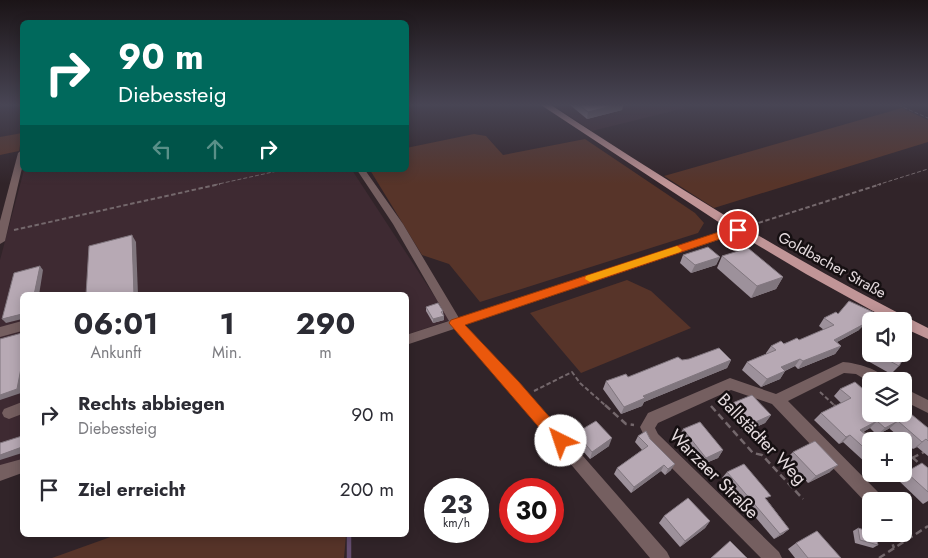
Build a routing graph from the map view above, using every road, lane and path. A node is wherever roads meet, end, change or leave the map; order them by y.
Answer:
1 (584, 131) edge
2 (20, 161) edge
3 (928, 169) edge
4 (273, 172) edge
5 (362, 172) edge
6 (738, 230) junction
7 (1, 236) edge
8 (884, 312) edge
9 (456, 323) junction
10 (912, 326) edge
11 (20, 327) edge
12 (0, 332) edge
13 (928, 334) edge
14 (409, 339) edge
15 (864, 372) edge
16 (810, 383) junction
17 (703, 396) junction
18 (523, 397) junction
19 (912, 398) edge
20 (777, 400) junction
21 (928, 407) edge
22 (838, 409) edge
23 (647, 427) junction
24 (859, 428) edge
25 (863, 432) edge
26 (928, 450) edge
27 (912, 458) joint
28 (923, 466) edge
29 (20, 467) edge
30 (0, 473) edge
31 (866, 492) edge
32 (803, 499) dead end
33 (928, 526) edge
34 (892, 542) edge
35 (894, 548) junction
36 (661, 558) edge
37 (773, 558) edge
38 (879, 558) edge

1 - 6 main road, Goldbacher Straße
2 - 7 street
3 - 6 path
4 - 7 path
5 - 9 street
6 - 8 main road, Goldbacher Straße
6 - 9 street
9 - 14 street
9 - 18 street
10 - 13 main road, Goldbacher Straße
11 - 12 street
15 - 16 street
16 - 20 street
16 - 22 path
17 - 20 street, Warzaer Straße
17 - 23 street, Warzaer Straße
17 - 32 path, Ballstädter Weg
18 - 23 path
18 - 36 street
19 - 21 street
20 - 31 street
23 - 37 street, Warzaer Straße
24 - 25 path
26 - 27 path
27 - 28 path
29 - 30 street
33 - 35 path
34 - 35 path
35 - 38 path

